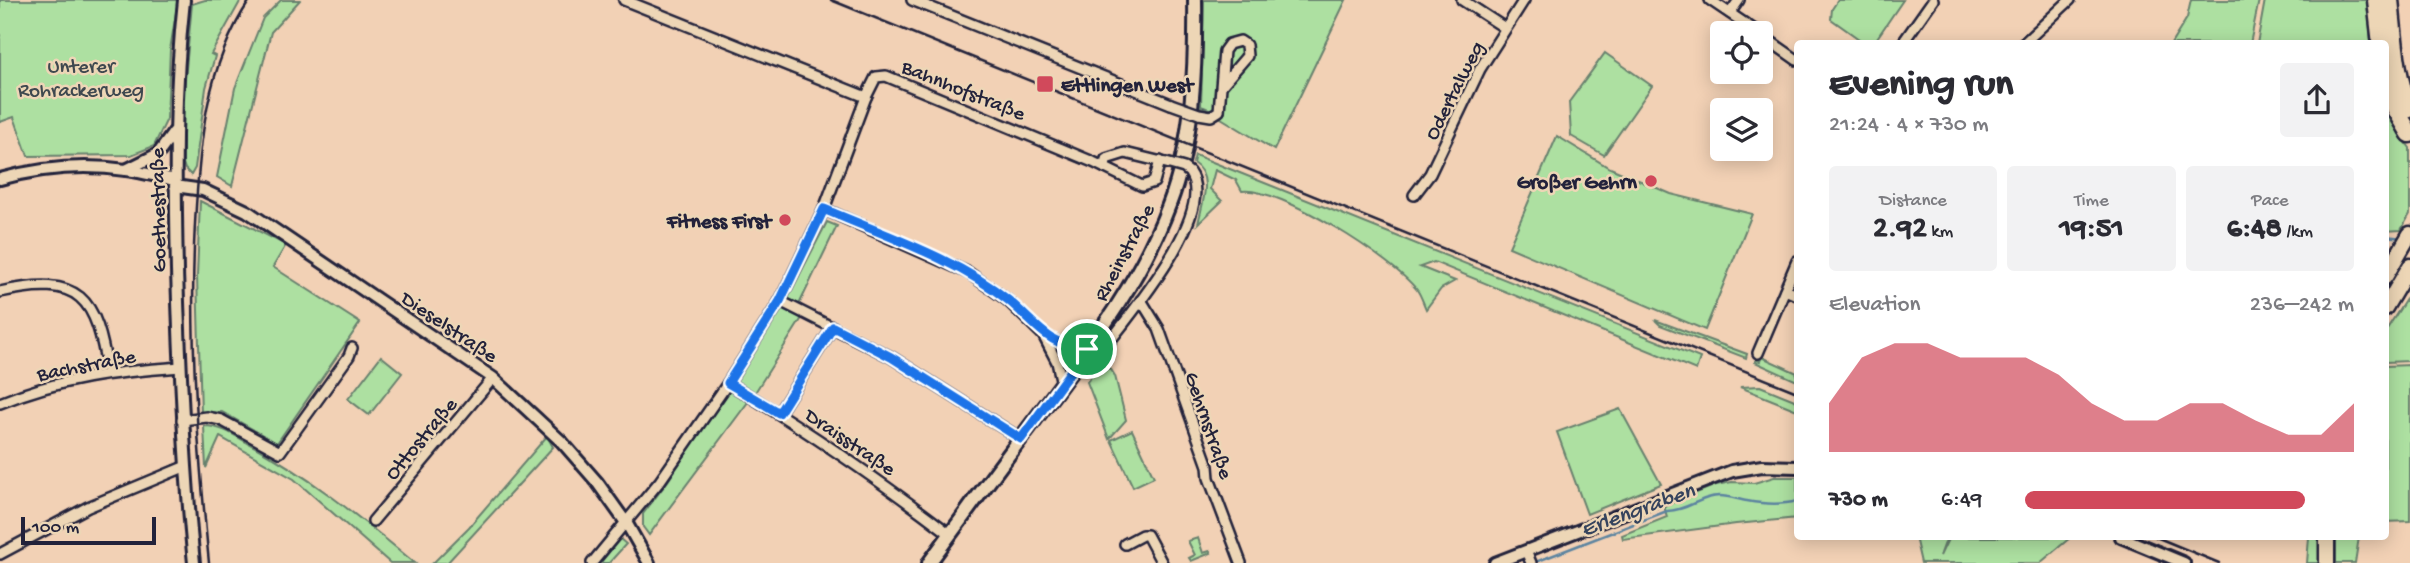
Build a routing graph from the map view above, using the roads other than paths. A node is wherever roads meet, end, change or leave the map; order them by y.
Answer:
1 (184, 0) edge
2 (624, 0) edge
3 (912, 0) edge
4 (1195, 0) edge
5 (1462, 0) edge
6 (1524, 0) edge
7 (1710, 0) edge
8 (1739, 0) edge
9 (1933, 0) edge
10 (2070, 0) edge
11 (2376, 0) edge
12 (2390, 0) edge
13 (1730, 13) junction
14 (1741, 21) edge
15 (1505, 28) junction
16 (1905, 40) edge
17 (2027, 40) edge
18 (2381, 40) edge
19 (1773, 43) edge
20 (1794, 58) edge
21 (2392, 70) edge
22 (1222, 85) junction
23 (2410, 94) edge
24 (866, 97) junction
25 (2410, 109) edge
26 (174, 132) junction
27 (2410, 134) edge
28 (1163, 162) junction
29 (1105, 168) junction
30 (126, 170) junction
31 (0, 179) edge
32 (175, 183) junction
33 (1149, 186) joint
34 (1414, 195) dead end
35 (824, 209) junction
36 (2410, 234) edge
37 (2410, 266) edge
38 (1794, 268) edge
39 (2389, 270) edge
40 (1785, 290) junction
41 (0, 292) edge
42 (1794, 294) edge
43 (1141, 300) junction
44 (780, 301) junction
45 (2389, 301) edge
46 (833, 327) junction
47 (1043, 335) junction
48 (352, 348) dead end
49 (1087, 349) junction
50 (1758, 353) dead end
51 (180, 367) junction
52 (108, 373) junction
53 (493, 378) junction
54 (728, 383) junction
55 (1062, 383) junction
56 (0, 403) edge
57 (779, 413) junction
58 (182, 420) junction
59 (1021, 439) junction
60 (184, 467) junction
61 (1794, 467) edge
62 (373, 521) dead end
63 (627, 524) junction
64 (950, 534) junction
65 (2128, 540) edge
66 (2327, 540) edge
67 (1125, 544) dead end
68 (0, 556) edge
69 (1529, 558) edge
70 (5, 563) edge
71 (194, 563) edge
72 (592, 563) edge
73 (649, 563) edge
74 (929, 563) edge
75 (1162, 563) edge
76 (1241, 563) edge
77 (1496, 563) edge
78 (2184, 563) edge
79 (2327, 563) edge

1 - 26 street, Goethestraße
2 - 24 street
3 - 22 street, bridge
4 - 49 main road, Rheinstraße
5 - 15 street
6 - 15 street, Odertalweg
7 - 13 street
8 - 13 street
9 - 16 street
10 - 17 street
11 - 18 highway
12 - 21 highway
13 - 14 street
15 - 34 street, Odertalweg
19 - 20 street
21 - 23 highway
21 - 25 highway
21 - 27 highway
22 - 22 street
24 - 29 street, Bahnhofstraße
24 - 35 street
26 - 30 street, Dieselstraße
26 - 32 street, Goethestraße
28 - 29 street
28 - 33 street, Rheinstraße
28 - 43 street, Rheinstraße, bridge
29 - 33 street, Bahnhofstraße
30 - 31 street, Dieselstraße
30 - 32 street, Dieselstraße
32 - 51 street, Goethestraße
32 - 53 street, Dieselstraße
35 - 44 street
35 - 47 street
36 - 39 main road
37 - 45 main road
38 - 40 street
40 - 42 street
40 - 50 street
41 - 52 street
43 - 49 street, Rheinstraße
43 - 76 street, Gehrnstraße
44 - 46 street
44 - 54 street
46 - 57 street
46 - 59 street
47 - 49 street
47 - 55 street
48 - 58 street
49 - 55 main road, Rheinstraße
51 - 52 street, Bachstraße
51 - 58 street, Goethestraße
52 - 56 street, Bachstraße
53 - 62 street, Ottostraße
53 - 63 street, Dieselstraße
54 - 57 street, Draisstraße
54 - 63 street
55 - 59 main road, Rheinstraße
57 - 64 street, Draisstraße
58 - 60 street, Goethestraße
59 - 64 main road, Rheinstraße
60 - 68 street
60 - 71 street, Goethestraße
61 - 69 street
63 - 72 street
63 - 73 street, Dieselstraße
64 - 74 main road, Rheinstraße
65 - 78 street
66 - 79 main road
67 - 75 street
68 - 70 street
69 - 77 street

